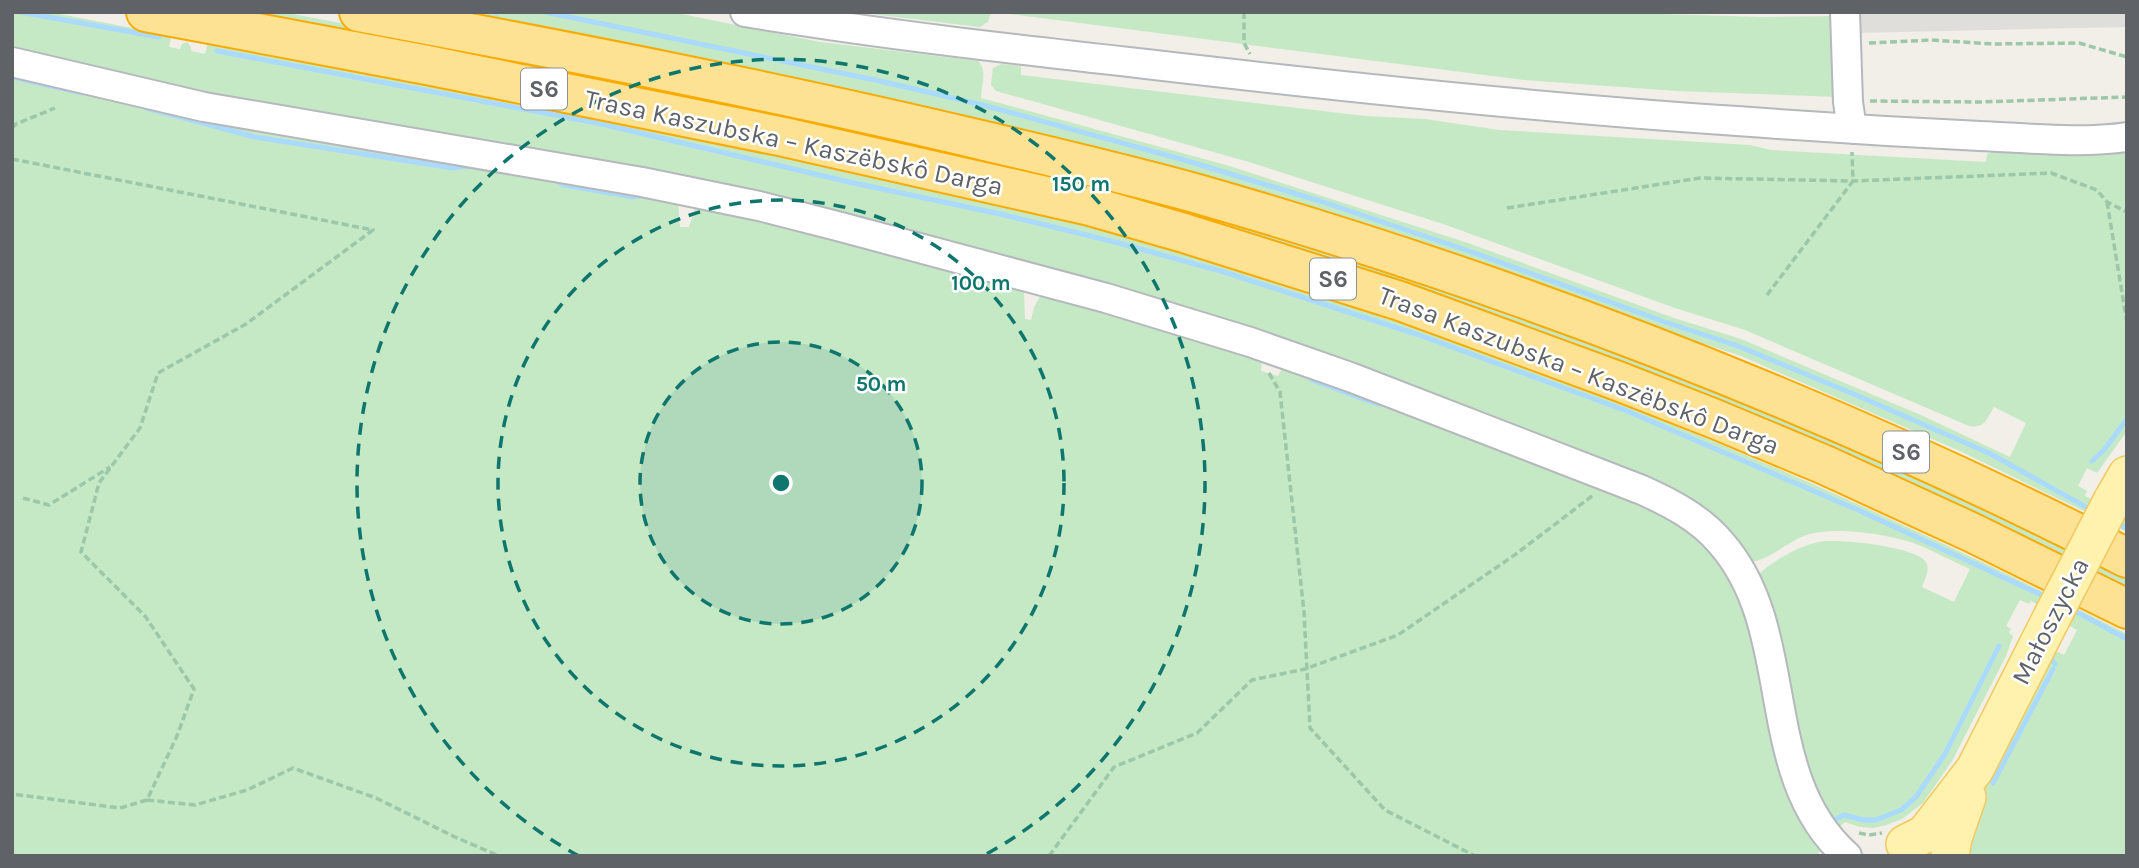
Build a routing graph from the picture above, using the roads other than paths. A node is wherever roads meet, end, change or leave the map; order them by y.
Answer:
1 (146, 12) edge
2 (359, 12) edge
3 (745, 12) edge
4 (1846, 12) edge
5 (12, 62) edge
6 (1850, 116) junction
7 (2127, 137) edge
8 (2119, 488) edge
9 (2127, 558) edge
10 (2127, 608) edge
11 (1975, 769) junction
12 (1893, 850) edge
13 (1847, 856) edge
14 (1943, 856) edge
15 (1950, 856) edge

1 - 10 highway, Trasa Kaszubska – Kaszëbskô Darga / S6
2 - 9 highway, Trasa Kaszubska – Kaszëbskô Darga / S6
3 - 6 street
4 - 6 street
5 - 13 street
6 - 7 street
8 - 11 main road, Małoszycka, bridge
11 - 12 main road, Małoszycka
11 - 15 main road, Małoszycka
12 - 14 main road

